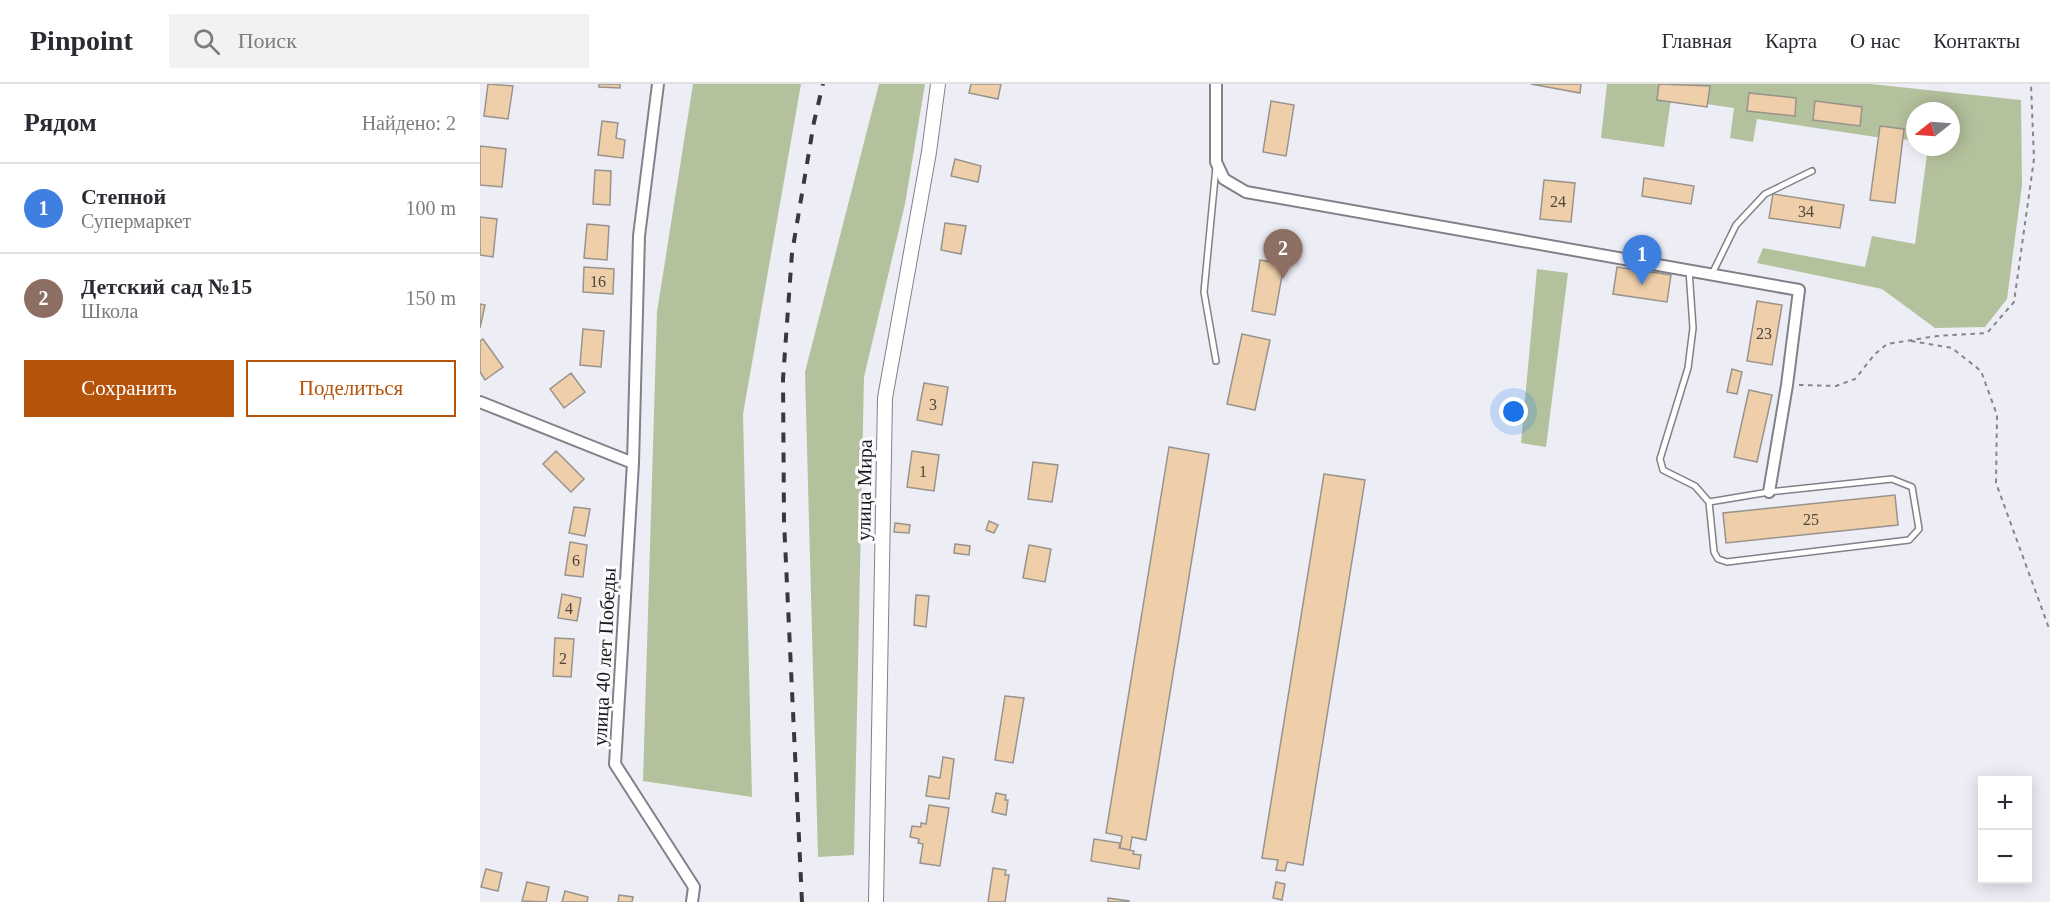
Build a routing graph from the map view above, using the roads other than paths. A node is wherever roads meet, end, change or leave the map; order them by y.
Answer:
1 (658, 84) edge
2 (938, 84) edge
3 (1216, 84) edge
4 (1216, 162) junction
5 (1812, 171) dead end
6 (1689, 270) junction
7 (1712, 274) junction
8 (1216, 361) dead end
9 (480, 402) edge
10 (633, 463) junction
11 (1769, 492) junction
12 (1709, 502) junction
13 (692, 902) edge
14 (876, 902) edge

1 - 10 street, улица 40 лет Победы
2 - 14 street, улица Мира
3 - 4 street
4 - 6 street
4 - 8 lane
5 - 7 lane
6 - 7 street
6 - 12 lane
7 - 11 street
9 - 10 street
10 - 13 street, улица 40 лет Победы
11 - 12 lane
11 - 12 lane

